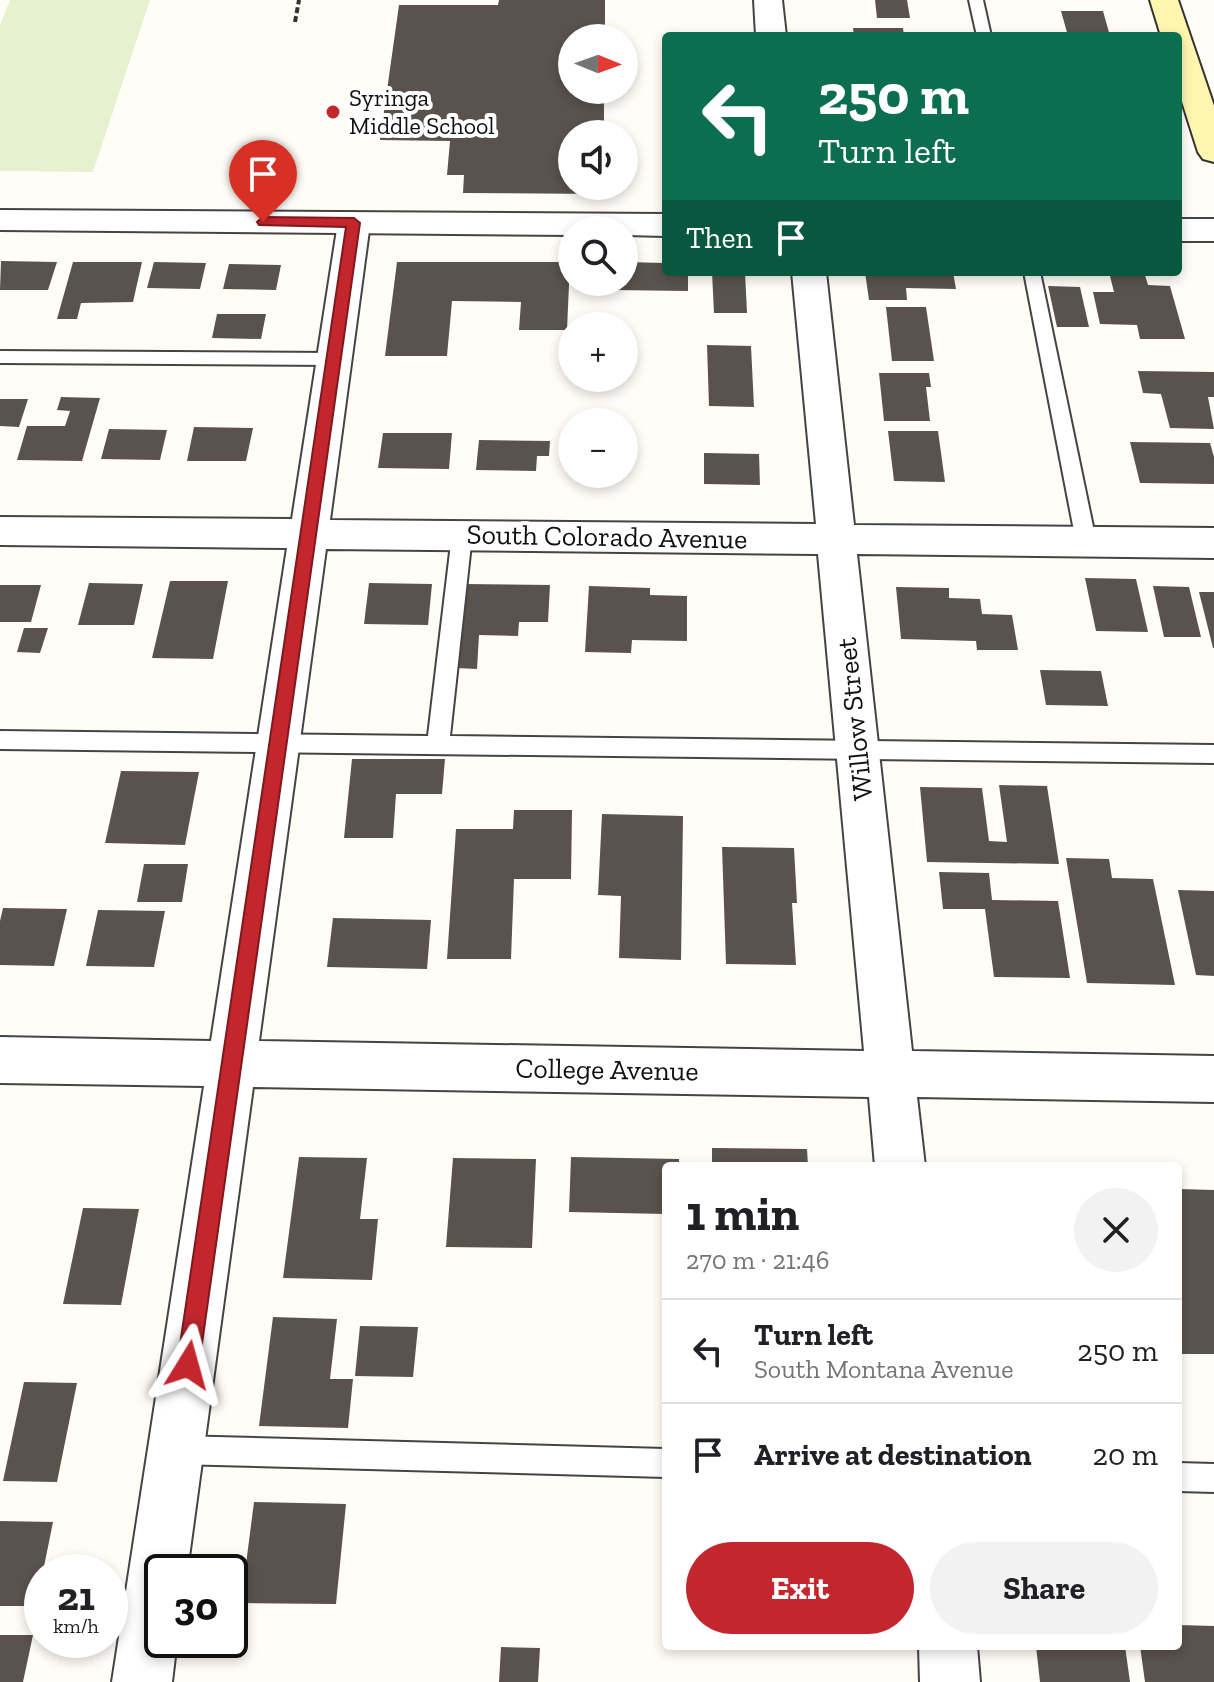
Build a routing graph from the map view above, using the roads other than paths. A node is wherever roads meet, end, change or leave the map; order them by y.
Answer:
1 (768, 0) edge
2 (976, 0) edge
3 (1164, 0) edge
4 (771, 32) edge
5 (983, 32) edge
6 (1175, 32) edge
7 (1182, 54) edge
8 (1212, 139) edge
9 (0, 220) edge
10 (354, 223) junction
11 (662, 225) edge
12 (1182, 230) edge
13 (1214, 230) edge
14 (809, 276) edge
15 (1033, 276) edge
16 (0, 357) edge
17 (334, 359) junction
18 (0, 531) edge
19 (309, 533) junction
20 (462, 535) junction
21 (836, 539) junction
22 (1086, 541) junction
23 (1214, 543) edge
24 (0, 740) edge
25 (279, 743) junction
26 (438, 745) junction
27 (857, 750) junction
28 (1214, 754) edge
29 (0, 1060) edge
30 (233, 1063) junction
31 (889, 1074) junction
32 (1214, 1079) edge
33 (900, 1162) edge
34 (176, 1450) junction
35 (662, 1463) edge
36 (1182, 1477) edge
37 (1214, 1478) edge
38 (948, 1650) edge
39 (142, 1682) edge
40 (950, 1682) edge

1 - 4 street
2 - 5 lane
3 - 6 main road
7 - 8 main road
9 - 10 street
10 - 11 street
10 - 17 street
12 - 13 street
14 - 21 street, Willow Street
15 - 22 lane
16 - 17 lane
17 - 19 street
18 - 19 street, South Colorado Avenue
19 - 20 street, South Colorado Avenue
19 - 25 street
20 - 21 street, South Colorado Avenue
20 - 26 lane
21 - 22 street, South Colorado Avenue
21 - 27 street, Willow Street
22 - 23 street, South Colorado Avenue
24 - 25 lane
25 - 26 lane
25 - 30 street
26 - 27 lane
27 - 28 lane
27 - 31 street, Willow Street
29 - 30 street, College Avenue
30 - 31 street, College Avenue
30 - 34 street
31 - 32 street, College Avenue
31 - 33 street, Willow Street
34 - 35 lane
34 - 39 street
36 - 37 lane
38 - 40 street

